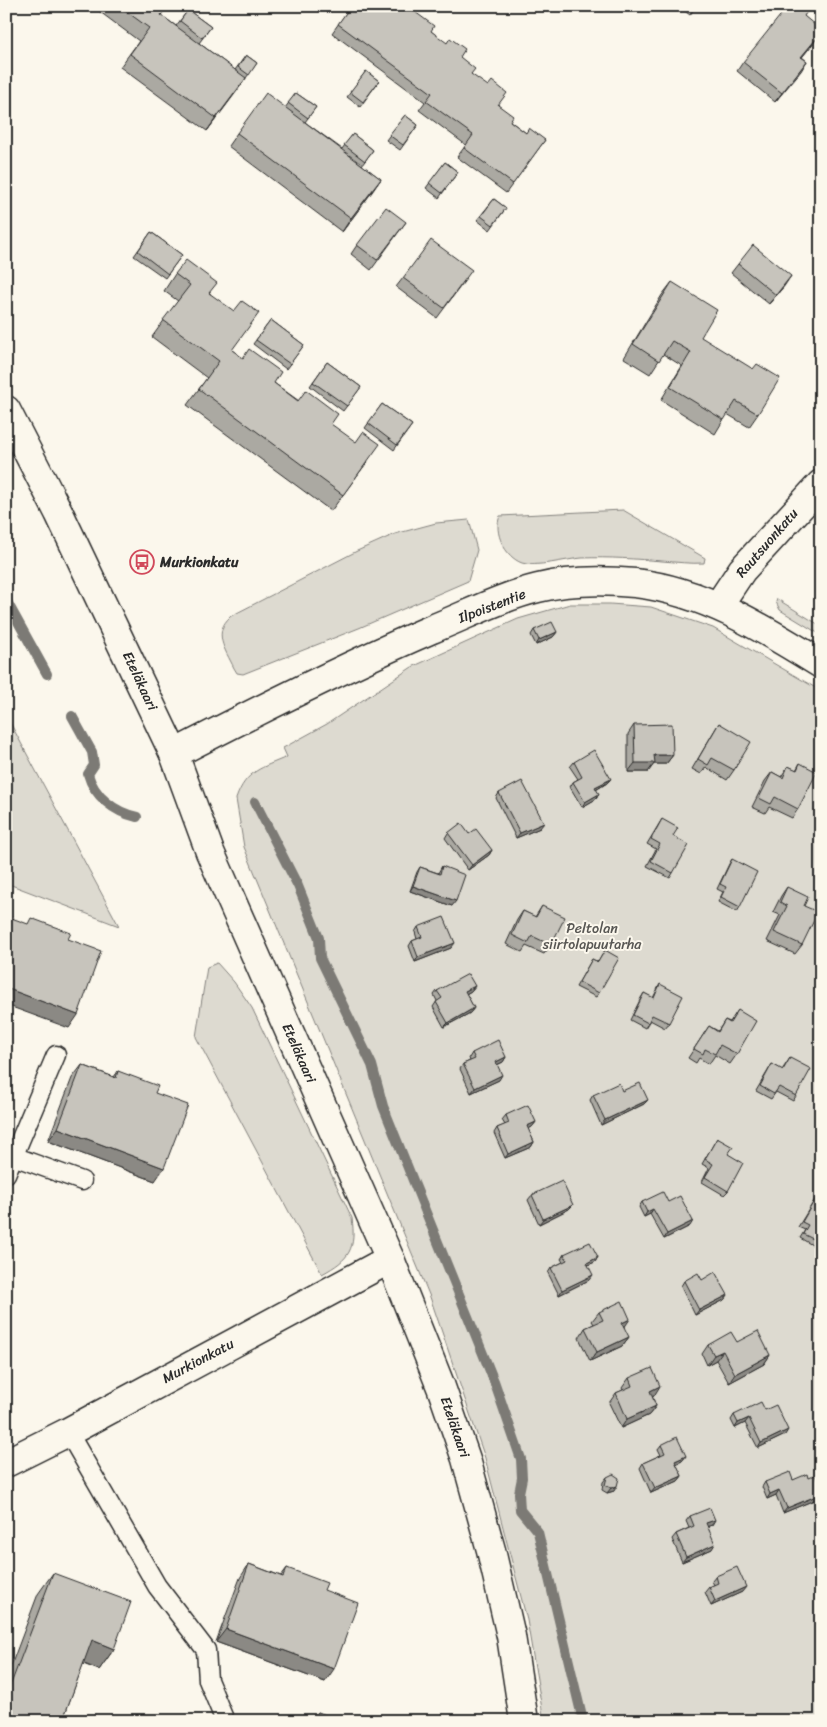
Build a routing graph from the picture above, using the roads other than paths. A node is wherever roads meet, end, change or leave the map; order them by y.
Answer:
1 (6, 410) edge
2 (821, 484) edge
3 (718, 606) junction
4 (821, 664) edge
5 (174, 754) junction
6 (56, 1055) dead end
7 (13, 1156) junction
8 (6, 1174) edge
9 (82, 1182) dead end
10 (390, 1258) junction
11 (68, 1432) junction
12 (6, 1463) edge
13 (225, 1721) edge
14 (524, 1721) edge

1 - 5 main road, Eteläkaari
2 - 3 main road, Rautsuonkatu
3 - 4 main road, Ilpoistentie
3 - 5 main road, Ilpoistentie
5 - 10 main road, Eteläkaari
6 - 7 lane
7 - 8 lane
7 - 9 lane
10 - 11 main road, Murkionkatu
10 - 14 main road, Eteläkaari
11 - 12 main road, Murkionkatu
11 - 13 lane

